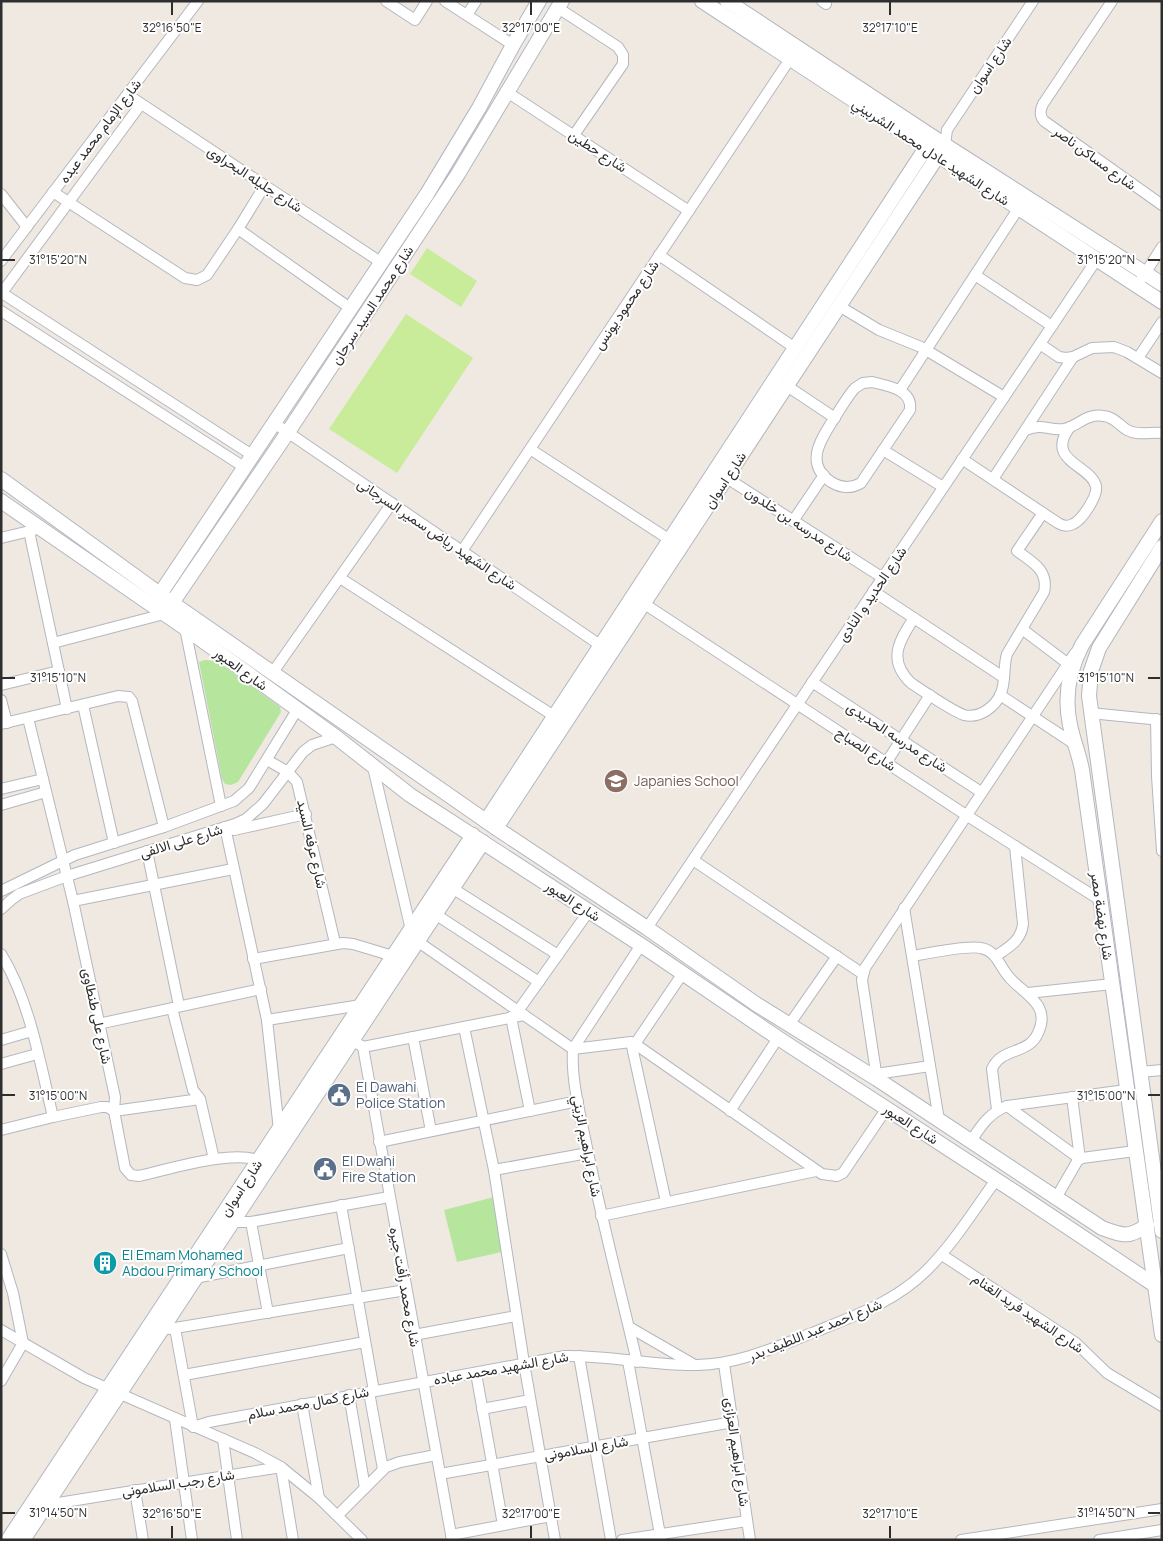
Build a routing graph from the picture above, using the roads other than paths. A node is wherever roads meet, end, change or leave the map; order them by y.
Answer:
1 (198, 1) edge
2 (427, 1) edge
3 (445, 1) edge
4 (476, 1) edge
5 (539, 1) edge
6 (702, 1) edge
7 (727, 1) edge
8 (1034, 1) edge
9 (1112, 1) edge
10 (388, 2) edge
11 (559, 3) edge
12 (467, 15) junction
13 (527, 20) junction
14 (543, 32) junction
15 (513, 45) junction
16 (790, 59) junction
17 (507, 92) junction
18 (128, 95) junction
19 (141, 104) junction
20 (947, 130) junction
21 (574, 135) junction
22 (929, 143) junction
23 (942, 151) junction
24 (264, 185) junction
25 (53, 192) junction
26 (1, 194) edge
27 (68, 202) junction
28 (1162, 205) edge
29 (1018, 209) junction
30 (689, 211) junction
31 (27, 227) junction
32 (238, 229) junction
33 (1162, 247) edge
34 (660, 255) junction
35 (1096, 259) junction
36 (1, 261) edge
37 (382, 263) junction
38 (1145, 273) junction
39 (974, 276) junction
40 (1162, 284) edge
41 (1137, 286) junction
42 (2, 293) edge
43 (1162, 302) edge
44 (839, 306) junction
45 (350, 308) junction
46 (1, 311) edge
47 (1162, 322) edge
48 (1052, 326) junction
49 (1040, 344) junction
50 (795, 348) junction
51 (926, 350) junction
52 (1072, 357) junction
53 (1138, 358) junction
54 (1162, 373) edge
55 (787, 386) junction
56 (900, 390) junction
57 (1004, 397) junction
58 (835, 418) junction
59 (274, 423) junction
60 (1070, 427) junction
61 (1026, 430) junction
62 (1161, 431) edge
63 (288, 432) junction
64 (530, 448) junction
65 (883, 450) junction
66 (962, 459) junction
67 (248, 461) junction
68 (721, 474) junction
69 (824, 475) junction
70 (993, 479) junction
71 (2, 485) edge
72 (943, 487) junction
73 (1, 500) edge
74 (32, 501) junction
75 (392, 503) junction
76 (1043, 513) junction
77 (20, 514) junction
78 (793, 521) junction
79 (1162, 521) edge
80 (35, 529) junction
81 (1, 538) edge
82 (670, 540) junction
83 (1144, 549) junction
84 (462, 551) junction
85 (1159, 551) edge
86 (1128, 573) junction
87 (1142, 577) junction
88 (340, 578) junction
89 (882, 578) junction
90 (873, 591) junction
91 (160, 594) junction
92 (638, 599) junction
93 (168, 608) junction
94 (914, 618) junction
95 (185, 628) junction
96 (1022, 629) junction
97 (53, 643) junction
98 (1082, 644) junction
99 (600, 646) junction
100 (1067, 663) junction
101 (59, 671) junction
102 (273, 672) junction
103 (1003, 677) junction
104 (812, 682) junction
105 (1, 685) edge
106 (930, 695) junction
107 (1000, 695) junction
108 (1, 700) edge
109 (797, 704) junction
110 (83, 705) junction
111 (67, 709) junction
112 (297, 710) junction
113 (1090, 713) junction
114 (554, 716) junction
115 (1032, 716) junction
116 (28, 718) junction
117 (1159, 720) edge
118 (4, 723) edge
119 (336, 738) junction
120 (901, 740) junction
121 (1076, 745) junction
122 (384, 749) junction
123 (267, 760) junction
124 (886, 763) junction
125 (372, 765) junction
126 (288, 772) junction
127 (423, 777) junction
128 (43, 779) junction
129 (1, 789) edge
130 (46, 792) junction
131 (981, 792) junction
132 (410, 795) junction
133 (1, 805) edge
134 (221, 806) junction
135 (306, 814) junction
136 (966, 815) junction
137 (491, 825) junction
138 (164, 827) junction
139 (225, 829) junction
140 (478, 839) junction
141 (114, 843) junction
142 (1014, 846) junction
143 (147, 851) junction
144 (1162, 851) edge
145 (693, 860) junction
146 (63, 862) junction
147 (233, 869) junction
148 (66, 876) junction
149 (154, 885) junction
150 (452, 888) junction
151 (1, 890) edge
152 (1100, 900) junction
153 (73, 901) junction
154 (2, 907) edge
155 (904, 908) junction
156 (589, 911) junction
157 (435, 914) junction
158 (647, 928) junction
159 (414, 936) junction
160 (335, 943) junction
161 (641, 945) junction
162 (677, 949) junction
163 (1, 954) edge
164 (558, 954) junction
165 (393, 956) junction
166 (836, 956) junction
167 (913, 956) junction
168 (996, 956) junction
169 (253, 959) junction
170 (667, 962) junction
171 (683, 973) junction
172 (863, 974) junction
173 (539, 982) junction
174 (1112, 984) junction
175 (261, 989) junction
176 (1028, 993) junction
177 (361, 1005) junction
178 (176, 1007) junction
179 (518, 1014) junction
180 (267, 1020) junction
181 (98, 1024) junction
182 (789, 1025) junction
183 (464, 1027) junction
184 (32, 1031) junction
185 (413, 1037) junction
186 (778, 1038) junction
187 (1, 1040) edge
188 (633, 1043) junction
189 (358, 1044) junction
190 (573, 1049) junction
191 (37, 1054) junction
192 (1, 1064) edge
193 (930, 1066) junction
194 (1162, 1070) edge
195 (1140, 1072) junction
196 (877, 1077) junction
197 (1126, 1090) junction
198 (1072, 1097) junction
199 (200, 1099) junction
200 (578, 1100) junction
201 (887, 1108) junction
202 (1002, 1108) junction
203 (114, 1111) junction
204 (530, 1111) junction
205 (730, 1111) junction
206 (53, 1117) junction
207 (484, 1120) junction
208 (939, 1120) junction
209 (1, 1130) edge
210 (279, 1130) junction
211 (431, 1131) junction
212 (971, 1141) junction
213 (380, 1142) junction
214 (1135, 1151) junction
215 (588, 1153) junction
216 (214, 1159) junction
217 (1080, 1159) junction
218 (264, 1162) junction
219 (494, 1170) junction
220 (816, 1171) junction
221 (996, 1180) junction
222 (1027, 1180) junction
223 (1018, 1194) junction
224 (389, 1197) junction
225 (1056, 1198) junction
226 (666, 1202) junction
227 (341, 1205) junction
228 (601, 1216) junction
229 (228, 1218) junction
230 (252, 1222) junction
231 (1147, 1225) junction
232 (1162, 1227) edge
233 (1162, 1231) edge
234 (349, 1248) junction
235 (1, 1254) edge
236 (942, 1255) junction
237 (260, 1265) junction
238 (195, 1278) junction
239 (1156, 1286) junction
240 (406, 1290) junction
241 (358, 1298) junction
242 (268, 1313) junction
243 (516, 1316) junction
244 (629, 1327) junction
245 (175, 1328) junction
246 (1, 1330) edge
247 (161, 1330) junction
248 (414, 1335) junction
249 (1162, 1335) edge
250 (365, 1342) junction
251 (23, 1343) junction
252 (579, 1356) junction
253 (633, 1361) junction
254 (524, 1363) junction
255 (724, 1364) junction
256 (695, 1366) junction
257 (476, 1373) junction
258 (184, 1375) junction
259 (1, 1381) edge
260 (423, 1382) junction
261 (371, 1391) junction
262 (114, 1392) junction
263 (349, 1395) junction
264 (530, 1400) junction
265 (302, 1404) junction
266 (1162, 1406) edge
267 (482, 1409) junction
268 (175, 1419) junction
269 (733, 1422) junction
270 (193, 1427) junction
271 (642, 1438) junction
272 (223, 1439) junction
273 (595, 1446) junction
274 (436, 1455) junction
275 (540, 1456) junction
276 (492, 1465) junction
277 (281, 1467) junction
278 (383, 1469) junction
279 (440, 1474) junction
280 (228, 1476) junction
281 (183, 1482) junction
282 (365, 1488) junction
283 (135, 1490) junction
284 (319, 1498) junction
285 (46, 1505) junction
286 (1162, 1509) edge
287 (338, 1516) junction
288 (551, 1516) junction
289 (747, 1521) junction
290 (503, 1525) junction
291 (1162, 1530) edge
292 (354, 1536) edge
293 (451, 1537) edge
294 (660, 1537) edge
295 (8, 1540) edge
296 (23, 1540) edge
297 (143, 1540) edge
298 (192, 1540) edge
299 (237, 1540) edge
300 (294, 1540) edge
301 (362, 1540) edge
302 (555, 1540) edge
303 (611, 1540) edge
304 (622, 1540) edge
305 (750, 1540) edge
306 (961, 1540) edge
307 (1099, 1540) edge

1 - 18 street, شارع الإمام محمد عبده
2 - 10 street
3 - 12 street
4 - 12 street
5 - 13 street, شارع محمد السيد سرحان
6 - 16 street, شارع الشهيد عادل محمد الشربيني
7 - 22 street, شارع الشهيد عادل محمد الشربيني
8 - 20 street, شارع اسوان
9 - 28 street, شارع مساكن ناصر
11 - 14 street, شارع محمد السيد سرحان
11 - 21 street
12 - 15 street
13 - 14 street
13 - 15 street, شارع محمد السيد سرحان
14 - 17 street, شارع محمد السيد سرحان
15 - 37 street, شارع محمد السيد سرحان
16 - 22 street, شارع الشهيد عادل محمد الشربيني
16 - 30 street, شارع محمود يونس
17 - 21 street, شارع حطين
17 - 63 street, شارع محمد السيد سرحان
18 - 19 street, شارع جليله البحراوى
18 - 25 street, شارع الإمام محمد عبده
19 - 24 street, شارع جليله البحراوى
19 - 27 street, شارع الإمام محمد عبده
20 - 22 street, شارع اسوان
20 - 23 street, شارع اسوان
21 - 30 street, شارع حطين
22 - 23 street, شارع الشهيد عادل محمد الشربيني
22 - 50 street, شارع اسوان
23 - 29 street, شارع الشهيد عادل محمد الشربيني
23 - 38 street, شارع الشهيد عادل محمد الشربيني
23 - 44 street, شارع اسوان
24 - 32 street
24 - 37 street, شارع جليله البحراوى
25 - 27 street
25 - 31 street, شارع الإمام محمد عبده
26 - 31 street
27 - 32 street
27 - 42 street, شارع الإمام محمد عبده
29 - 35 street, شارع الشهيد عادل محمد الشربيني
29 - 39 street
30 - 34 street, شارع محمود يونس
31 - 36 street, شارع الإمام محمد عبده
32 - 45 street
33 - 38 street
34 - 50 street
34 - 64 street, شارع محمود يونس
35 - 41 street, شارع الشهيد عادل محمد الشربيني
35 - 48 street, شارع الحديد و النادى
37 - 45 street, شارع محمد السيد سرحان
38 - 40 street, شارع الشهيد عادل محمد الشربيني
38 - 41 street
39 - 48 street
39 - 51 street
41 - 43 street, شارع الشهيد عادل محمد الشربيني
42 - 67 street
44 - 51 street
44 - 55 street, شارع اسوان
45 - 59 street, شارع محمد السيد سرحان
46 - 67 street
47 - 53 street
48 - 49 street, شارع الحديد و النادى
49 - 52 street
49 - 57 street, شارع الحديد و النادى
50 - 68 street, شارع اسوان
51 - 56 street
51 - 57 street
52 - 53 street
52 - 61 street
53 - 54 street
55 - 58 street
55 - 68 street, شارع اسوان
56 - 58 street
56 - 65 street
57 - 66 street, شارع الحديد و النادى
58 - 69 street
59 - 63 street, شارع الشهيد رياض سمير السرجانى
59 - 67 street, شارع محمد السيد سرحان
60 - 61 street
60 - 62 street
60 - 76 street
61 - 70 street
63 - 75 street, شارع الشهيد رياض سمير السرجانى
63 - 93 street, شارع محمد السيد سرحان
64 - 82 street
64 - 84 street, شارع محمود يونس
65 - 69 street
65 - 72 street
66 - 70 street
66 - 72 street, شارع الحديد و النادى
67 - 91 street, شارع محمد السيد سرحان
68 - 78 street, شارع مدرسه بن خلدون
68 - 82 street, شارع اسوان
68 - 92 street, شارع اسوان
69 - 78 street
70 - 76 street
71 - 74 street, شارع العبور
72 - 89 street, شارع الحديد و النادى
73 - 77 street, شارع العبور
74 - 77 street
74 - 91 street, شارع العبور
75 - 84 street, شارع الشهيد رياض سمير السرجانى
75 - 88 street
76 - 96 street
77 - 80 street, شارع العبور
78 - 89 street, شارع مدرسه بن خلدون
79 - 83 street, شارع نهضة مصر
80 - 81 street
80 - 93 street, شارع العبور
80 - 97 street
82 - 92 street, شارع اسوان
83 - 85 street
83 - 86 street, شارع نهضة مصر
84 - 99 street, شارع الشهيد رياض سمير السرجانى
85 - 87 street, شارع نهضة مصر
86 - 87 street
86 - 98 street, شارع نهضة مصر
87 - 113 street, شارع نهضة مصر
88 - 102 street
88 - 114 street
89 - 90 street, شارع الحديد و النادى
90 - 94 street
90 - 104 street, شارع الحديد و النادى
91 - 93 street, شارع العبور
92 - 99 street, شارع اسوان
92 - 109 street, شارع الصباح
92 - 137 street, شارع اسوان
93 - 95 street, شارع العبور
93 - 97 street
93 - 102 street, شارع العبور
94 - 103 street
94 - 106 street
95 - 112 street, شارع العبور
95 - 134 street
96 - 100 street
96 - 103 street
97 - 101 street
98 - 100 street
98 - 121 street, شارع نهضة مصر
99 - 114 street, شارع اسوان
100 - 115 street
101 - 105 street
101 - 111 street
102 - 122 street, شارع العبور
103 - 107 street
104 - 109 street, شارع الحديد و النادى
104 - 120 street, شارع مدرسه الحديدى
106 - 107 street
106 - 120 street
107 - 115 street
108 - 118 street
109 - 124 street, شارع الصباح
109 - 145 street, شارع الحديد و النادى
110 - 111 street
110 - 138 street
110 - 141 street
111 - 116 street
112 - 119 street, شارع العبور
112 - 123 street, شارع على الالفى
113 - 117 street
113 - 195 street, شارع نهضة مصر
114 - 137 street, شارع اسوان
115 - 121 street
115 - 131 street
116 - 118 street
116 - 128 street, شارع على طنطاوى
117 - 144 street
119 - 125 street, شارع العبور
119 - 126 street, شارع على الالفى
120 - 124 street
120 - 131 street, شارع مدرسه الحديدى
121 - 152 street, شارع نهضة مصر
122 - 125 street
122 - 127 street, شارع العبور
123 - 126 street
123 - 134 street, شارع على الالفى
124 - 136 street, شارع الصباح
125 - 132 street, شارع العبور
125 - 159 street
126 - 135 street, شارع عرفه السيد
126 - 139 street, شارع على الالفى
127 - 132 street
127 - 137 street, شارع العبور
128 - 129 street
128 - 130 street, شارع على طنطاوى
130 - 133 street
130 - 146 street, شارع على طنطاوى
131 - 136 street
132 - 140 street, شارع العبور
134 - 138 street, شارع على الالفى
135 - 139 street
135 - 160 street, شارع عرفه السيد
136 - 142 street, شارع الصباح
136 - 155 street
137 - 158 street, شارع العبور
138 - 141 street, شارع على الالفى
139 - 143 street, شارع على الالفى
139 - 147 street
140 - 150 street, شارع اسوان
140 - 156 street, شارع العبور
140 - 159 street, شارع اسوان
141 - 146 street, شارع على الالفى
142 - 152 street, شارع الصباح
142 - 168 street
143 - 148 street, شارع على الالفى
143 - 149 street
145 - 158 street, شارع الحديد و النادى
145 - 166 street
146 - 148 street, شارع على طنطاوى
146 - 151 street, شارع على الالفى
147 - 149 street
147 - 169 street
148 - 153 street, شارع على طنطاوى
148 - 154 street, شارع على الالفى
149 - 153 street
149 - 178 street
150 - 157 street, شارع اسوان
150 - 164 street
152 - 174 street, شارع نهضة مصر
153 - 181 street, شارع على طنطاوى
155 - 167 street
155 - 172 street
156 - 161 street, شارع العبور
156 - 164 street
157 - 159 street, شارع اسوان
157 - 173 street
158 - 162 street, شارع العبور
159 - 165 street, شارع اسوان
159 - 179 street
159 - 189 street, شارع اسوان
160 - 165 street
160 - 169 street
161 - 170 street, شارع العبور
161 - 190 street
162 - 170 street
162 - 182 street, شارع العبور
163 - 184 street
164 - 173 street
165 - 177 street, شارع اسوان
166 - 172 street
166 - 182 street
167 - 168 street
167 - 193 street
168 - 176 street
169 - 175 street
170 - 171 street, شارع العبور
171 - 186 street, شارع العبور
171 - 188 street
172 - 196 street
173 - 179 street
174 - 176 street
174 - 197 street, شارع نهضة مصر
175 - 178 street
175 - 180 street
176 - 202 street
177 - 180 street
177 - 210 street, شارع اسوان
178 - 181 street
178 - 199 street
179 - 183 street
179 - 190 street
179 - 204 street
180 - 210 street
181 - 203 street, شارع على طنطاوى
182 - 196 street, شارع العبور
183 - 185 street
183 - 207 street
184 - 187 street
184 - 191 street
185 - 189 street
185 - 211 street
186 - 201 street, شارع العبور
186 - 205 street
188 - 190 street
188 - 205 street
188 - 226 street
189 - 213 street, شارع محمد رأفت جيره
189 - 218 street, شارع اسوان
190 - 200 street, شارع ابراهيم الزيني
191 - 192 street
191 - 206 street
193 - 196 street
193 - 208 street
194 - 195 street
195 - 232 street, شارع نهضة مصر
196 - 208 street, شارع العبور
197 - 198 street
197 - 214 street, شارع نهضة مصر
198 - 202 street
198 - 217 street
199 - 203 street
199 - 216 street
200 - 204 street
200 - 215 street, شارع ابراهيم الزيني
201 - 220 street
201 - 221 street, شارع العبور
202 - 212 street
202 - 217 street
203 - 206 street
203 - 216 street, شارع على طنطاوى
204 - 207 street
205 - 220 street
206 - 209 street
207 - 211 street
207 - 219 street
208 - 212 street, شارع العبور
210 - 218 street, شارع اسوان
211 - 213 street
212 - 222 street, شارع العبور
213 - 224 street, شارع محمد رأفت جيره
214 - 217 street
214 - 231 street, شارع نهضة مصر
215 - 219 street
215 - 228 street, شارع ابراهيم الزيني
216 - 218 street, شارع على طنطاوى
217 - 225 street
218 - 229 street, شارع اسوان
219 - 243 street
220 - 226 street
221 - 223 street, شارع العبور
221 - 236 street, شارع احمد عبد اللطيف بدر
222 - 223 street
222 - 225 street, شارع العبور
223 - 239 street, شارع العبور
224 - 227 street
224 - 240 street, شارع محمد رأفت جيره
225 - 231 street, شارع العبور
226 - 228 street
227 - 230 street
227 - 234 street
228 - 244 street, شارع ابراهيم الزيني
229 - 230 street
229 - 238 street, شارع اسوان
229 - 262 street, شارع اسوان
230 - 237 street
231 - 239 street, شارع نهضة مصر
232 - 233 street, شارع نهضة مصر
234 - 237 street
234 - 241 street
235 - 251 street
236 - 255 street, شارع احمد عبد اللطيف بدر
236 - 266 street, شارع الشهيد فريد الغنام
237 - 238 street
237 - 242 street
238 - 247 street, شارع اسوان
239 - 249 street, شارع نهضة مصر
240 - 241 street
240 - 248 street, شارع محمد رأفت جيره
241 - 242 street
241 - 250 street
242 - 245 street
243 - 248 street
243 - 254 street
244 - 253 street, شارع ابراهيم الزيني
244 - 256 street
245 - 247 street
245 - 258 street
246 - 251 street
247 - 262 street, شارع اسوان
248 - 260 street, شارع محمد رأفت جيره
250 - 258 street
250 - 261 street
251 - 259 street
251 - 262 street
252 - 253 street, شارع احمد عبد اللطيف بدر
252 - 254 street, شارع الشهيد محمد عباده
252 - 273 street
253 - 256 street, شارع احمد عبد اللطيف بدر
253 - 271 street, شارع ابراهيم الزيني
254 - 257 street, شارع الشهيد محمد عباده
254 - 264 street
255 - 256 street, شارع احمد عبد اللطيف بدر
255 - 269 street, شارع ابراهيم العزازى
257 - 260 street, شارع الشهيد محمد عباده
257 - 267 street
258 - 270 street
260 - 261 street, شارع كمال محمد سلام
260 - 274 street, شارع محمد رأفت جيره
261 - 263 street, شارع كمال محمد سلام
261 - 278 street
262 - 268 street
262 - 285 street, شارع اسوان
262 - 295 street, شارع اسوان
263 - 265 street, شارع كمال محمد سلام
263 - 282 street
264 - 267 street
264 - 275 street
265 - 270 street, شارع كمال محمد سلام
265 - 284 street
267 - 276 street
268 - 270 street
268 - 281 street
269 - 271 street, شارع السلامونى
269 - 289 street, شارع ابراهيم العزازى
270 - 272 street
271 - 273 street, شارع السلامونى
271 - 294 street, شارع ابراهيم الزيني
272 - 277 street
272 - 280 street
273 - 275 street, شارع السلامونى
273 - 303 street
274 - 278 street
274 - 279 street, شارع محمد رأفت جيره
275 - 276 street, شارع السلامونى
275 - 288 street
276 - 279 street, شارع السلامونى
276 - 290 street
277 - 280 street, شارع رجب السلامونى
277 - 284 street
277 - 300 street
278 - 282 street
279 - 293 street, شارع محمد رأفت جيره
280 - 281 street, شارع رجب السلامونى
280 - 299 street
281 - 283 street, شارع رجب السلامونى
281 - 298 street
282 - 287 street
283 - 285 street, شارع رجب السلامونى
283 - 297 street
284 - 287 street
285 - 296 street, شارع اسوان
286 - 306 street
287 - 292 street
288 - 290 street
288 - 302 street
289 - 294 street
289 - 305 street, شارع ابراهيم العزازى
290 - 293 street
291 - 307 street
292 - 301 street
294 - 304 street

